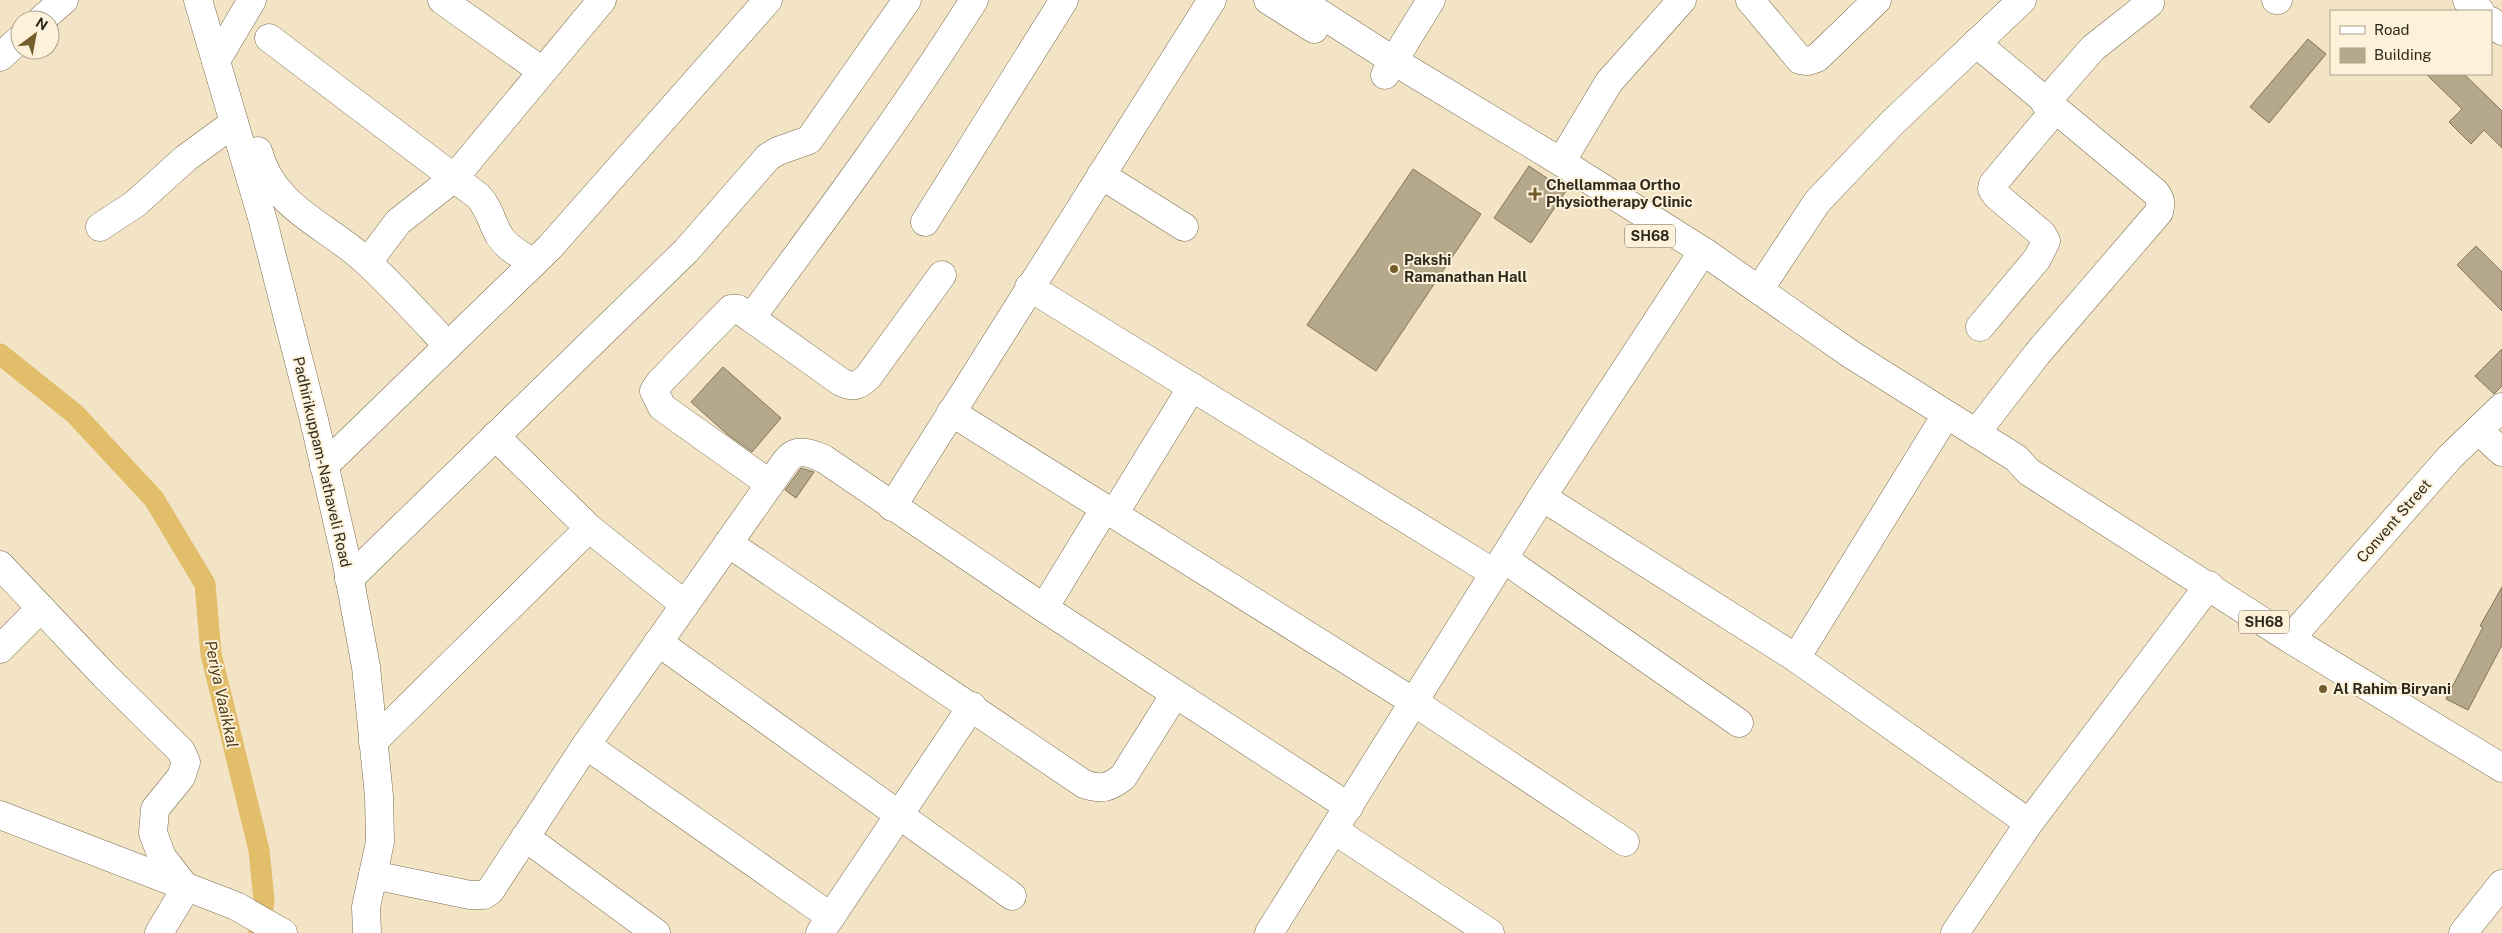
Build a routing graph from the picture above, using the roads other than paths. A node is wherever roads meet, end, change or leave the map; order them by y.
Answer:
1 (64, 0) edge
2 (198, 0) edge
3 (252, 0) edge
4 (442, 0) edge
5 (602, 0) edge
6 (768, 0) edge
7 (907, 0) edge
8 (974, 0) edge
9 (1064, 0) edge
10 (1212, 0) edge
11 (1268, 0) edge
12 (1299, 0) edge
13 (1431, 0) edge
14 (1682, 0) edge
15 (1750, 0) edge
16 (1877, 0) edge
17 (2022, 0) edge
18 (2468, 0) edge
19 (2150, 3) dead end
20 (52, 10) edge
21 (2479, 10) edge
22 (2492, 22) edge
23 (2502, 31) edge
24 (269, 38) dead end
25 (1976, 43) junction
26 (10, 48) edge
27 (222, 51) junction
28 (0, 57) edge
29 (1390, 68) junction
30 (542, 72) junction
31 (2050, 106) junction
32 (234, 123) junction
33 (1561, 162) junction
34 (1101, 175) junction
35 (454, 178) junction
36 (925, 222) dead end
37 (100, 227) dead end
38 (1184, 227) dead end
39 (1699, 258) junction
40 (368, 262) junction
41 (533, 263) junction
42 (942, 276) dead end
43 (1029, 287) junction
44 (1759, 290) junction
45 (751, 318) junction
46 (1980, 327) dead end
47 (448, 346) junction
48 (1192, 387) junction
49 (2502, 407) edge
50 (951, 412) junction
51 (1938, 428) junction
52 (2478, 430) junction
53 (1976, 433) junction
54 (495, 436) junction
55 (2502, 452) edge
56 (324, 466) junction
57 (2029, 472) junction
58 (770, 484) junction
59 (1542, 496) junction
60 (892, 507) junction
61 (1109, 511) junction
62 (589, 528) junction
63 (728, 543) junction
64 (0, 565) edge
65 (1499, 566) junction
66 (349, 578) junction
67 (2209, 585) junction
68 (685, 605) junction
69 (41, 608) junction
70 (1044, 608) junction
71 (2290, 639) junction
72 (658, 642) junction
73 (0, 649) edge
74 (1796, 658) junction
75 (1175, 694) junction
76 (1414, 702) junction
77 (972, 706) junction
78 (1739, 723) dead end
79 (373, 742) junction
80 (586, 745) junction
81 (2502, 768) edge
82 (1349, 807) junction
83 (900, 814) junction
84 (0, 815) edge
85 (2029, 823) junction
86 (1334, 830) junction
87 (525, 837) junction
88 (1626, 842) dead end
89 (373, 876) junction
90 (2502, 884) edge
91 (186, 888) junction
92 (1012, 896) dead end
93 (825, 925) edge
94 (280, 931) edge
95 (159, 933) edge
96 (367, 933) edge
97 (656, 933) edge
98 (1269, 933) edge
99 (1490, 933) edge
100 (1955, 933) edge
101 (2463, 933) edge

1 - 20 street
2 - 27 street, Padhirikuppam-Nathaveli Road
3 - 27 street
4 - 30 street
5 - 30 street
6 - 41 street
7 - 54 street
8 - 45 street
9 - 36 street
10 - 34 street
11 - 29 street, SH68
12 - 29 street, SH68
13 - 29 street
14 - 33 street
15 - 16 street
17 - 25 street
18 - 21 street
19 - 31 street
22 - 23 street
24 - 35 street
25 - 31 street
25 - 44 street
26 - 28 street
27 - 32 street, Padhirikuppam-Nathaveli Road
27 - 40 street
29 - 33 street, SH68
29 - 39 street, SH68
30 - 35 street
31 - 46 street
31 - 53 street
32 - 37 street
32 - 56 street, Padhirikuppam-Nathaveli Road
33 - 39 street, SH68
34 - 38 street
34 - 43 street
35 - 40 street
35 - 41 street
39 - 44 street, SH68
39 - 51 street, SH68
39 - 59 street
40 - 47 street
41 - 47 street
42 - 45 street
43 - 48 street
43 - 50 street
44 - 53 street, SH68
45 - 58 street
47 - 56 street
48 - 61 street
48 - 65 street
49 - 52 street, Convent Street
50 - 60 street
50 - 61 street
51 - 57 street, SH68
51 - 74 street
52 - 55 street
52 - 71 street, Convent Street
53 - 57 street, SH68
54 - 62 street
54 - 66 street
56 - 66 street, Padhirikuppam-Nathaveli Road
57 - 67 street, SH68
58 - 60 street
58 - 63 street
59 - 65 street
59 - 74 street
60 - 70 street
61 - 70 street
61 - 76 street
62 - 68 street
62 - 79 street
63 - 68 street
63 - 77 street
64 - 69 street
65 - 76 street
65 - 78 street
66 - 79 street, Padhirikuppam-Nathaveli Road
67 - 71 street, SH68
67 - 85 street
68 - 72 street
69 - 73 street
69 - 91 street
70 - 75 street
71 - 81 street, SH68
72 - 80 street
72 - 83 street
74 - 85 street
75 - 77 street
75 - 82 street
76 - 82 street
76 - 88 street
77 - 83 street
79 - 89 street, Padhirikuppam-Nathaveli Road
80 - 87 street
80 - 93 street
82 - 86 street
83 - 92 street
83 - 93 street
84 - 91 street
85 - 100 street
86 - 98 street
86 - 99 street
87 - 89 street
87 - 97 street
89 - 96 street, Padhirikuppam-Nathaveli Road
90 - 101 street
91 - 94 street
91 - 95 street

